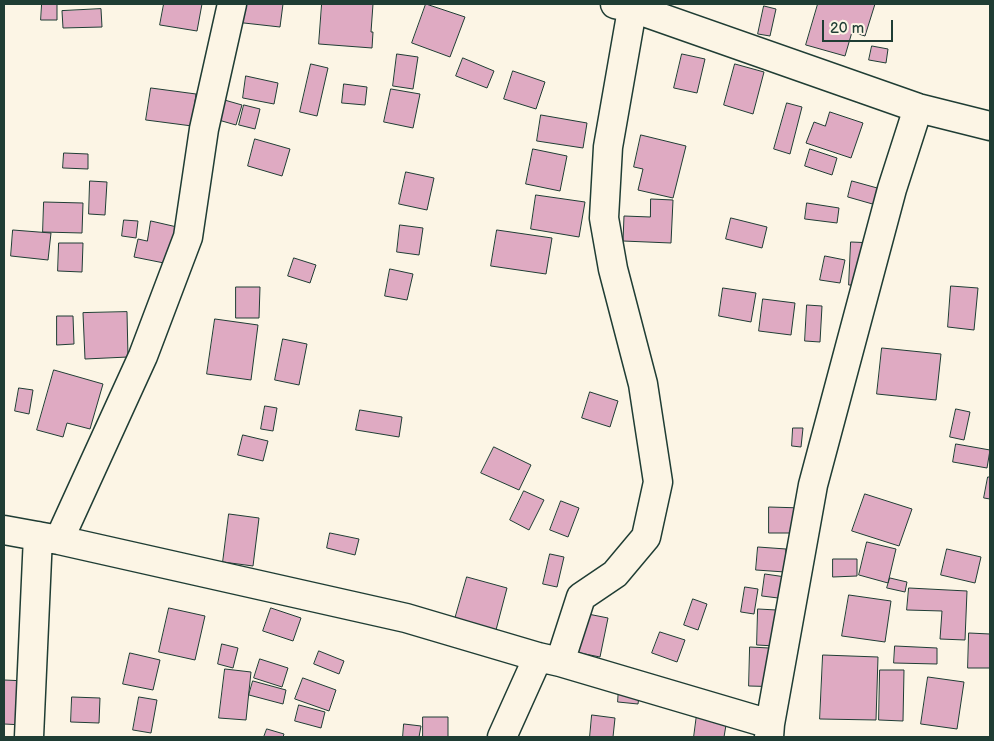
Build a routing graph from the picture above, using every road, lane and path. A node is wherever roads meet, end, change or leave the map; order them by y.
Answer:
1 (232, 4) edge
2 (627, 5) edge
3 (918, 108) junction
4 (990, 126) edge
5 (4, 530) edge
6 (48, 538) junction
7 (549, 659) junction
8 (769, 730) edge
9 (29, 737) edge
10 (502, 737) edge

1 - 6 street
2 - 3 street
2 - 7 street
3 - 4 street
3 - 8 street
5 - 6 street
6 - 7 street
6 - 9 street
7 - 8 street
7 - 10 street

